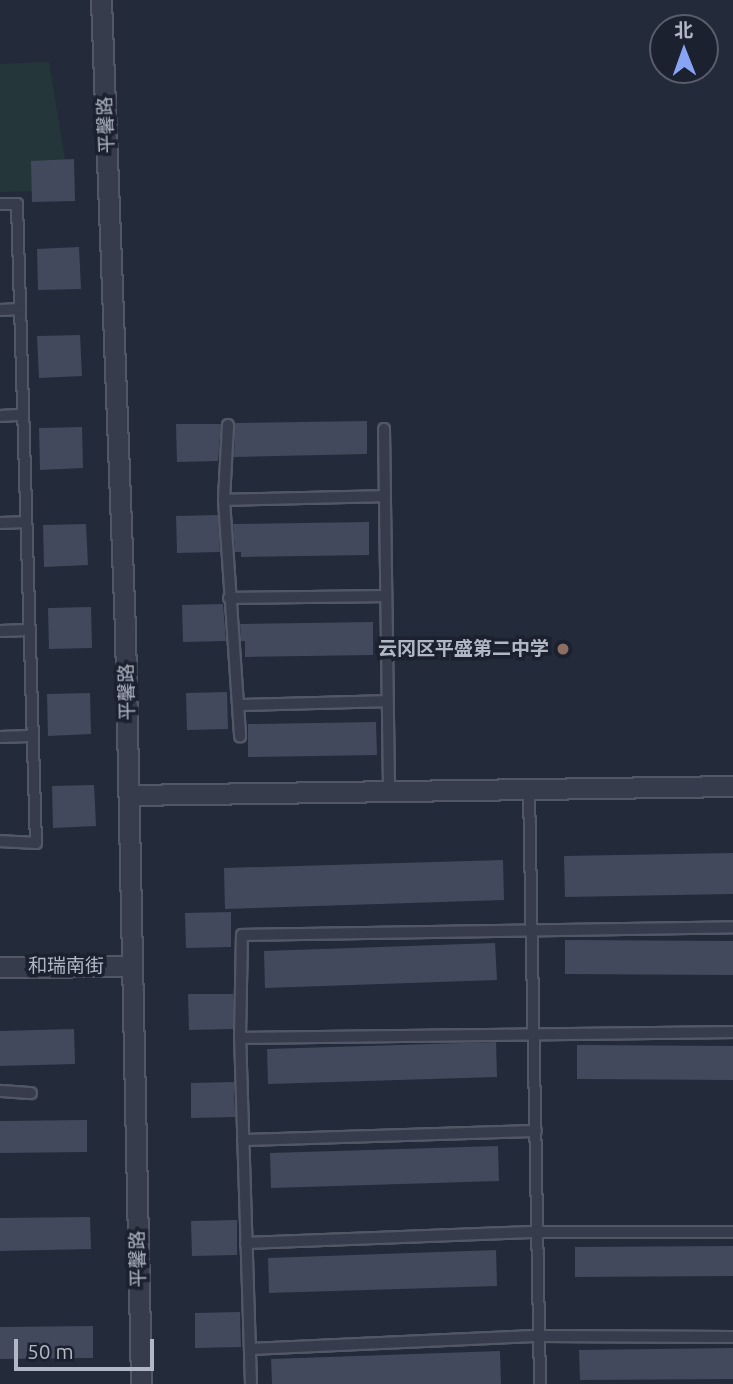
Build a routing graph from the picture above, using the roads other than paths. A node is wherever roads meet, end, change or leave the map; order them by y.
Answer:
1 (101, 0) edge
2 (0, 204) edge
3 (20, 309) junction
4 (0, 310) edge
5 (22, 415) junction
6 (0, 416) edge
7 (228, 425) dead end
8 (384, 429) dead end
9 (385, 496) junction
10 (224, 500) junction
11 (25, 522) junction
12 (0, 523) edge
13 (386, 596) junction
14 (229, 598) junction
15 (27, 630) junction
16 (0, 631) edge
17 (387, 701) junction
18 (238, 705) junction
19 (30, 736) junction
20 (240, 736) dead end
21 (0, 737) edge
22 (733, 786) edge
23 (528, 789) junction
24 (389, 791) junction
25 (129, 794) junction
26 (0, 841) edge
27 (733, 927) edge
28 (532, 929) junction
29 (132, 966) junction
30 (0, 967) edge
31 (534, 1032) junction
32 (733, 1032) edge
33 (240, 1038) junction
34 (0, 1091) edge
35 (31, 1093) dead end
36 (536, 1131) junction
37 (243, 1140) junction
38 (538, 1232) junction
39 (733, 1232) edge
40 (246, 1243) junction
41 (540, 1336) junction
42 (733, 1337) edge
43 (250, 1349) junction
44 (141, 1384) edge
45 (251, 1384) edge
46 (540, 1384) edge

1 - 25 street, 平馨路
2 - 3 lane
3 - 4 lane
3 - 5 lane
5 - 6 lane
5 - 11 lane
7 - 10 lane
8 - 9 lane
9 - 10 lane
9 - 13 lane
10 - 14 lane
11 - 12 lane
11 - 15 lane
13 - 14 lane
13 - 17 lane
14 - 18 lane
15 - 16 lane
15 - 19 lane
17 - 18 lane
17 - 24 lane
18 - 20 lane
19 - 21 lane
19 - 26 lane
22 - 23 street
23 - 24 street
23 - 28 lane
24 - 25 street
25 - 29 street, 平馨路
27 - 28 lane
28 - 31 lane
28 - 33 lane
29 - 30 street, 和瑞南街
29 - 44 street, 平馨路
31 - 32 lane
31 - 33 lane
31 - 36 lane
33 - 37 lane
34 - 35 lane
36 - 37 lane
36 - 38 lane
37 - 40 lane
38 - 39 lane
38 - 40 lane
38 - 41 lane
40 - 43 lane
41 - 42 lane
41 - 43 lane
41 - 46 lane
43 - 45 lane

